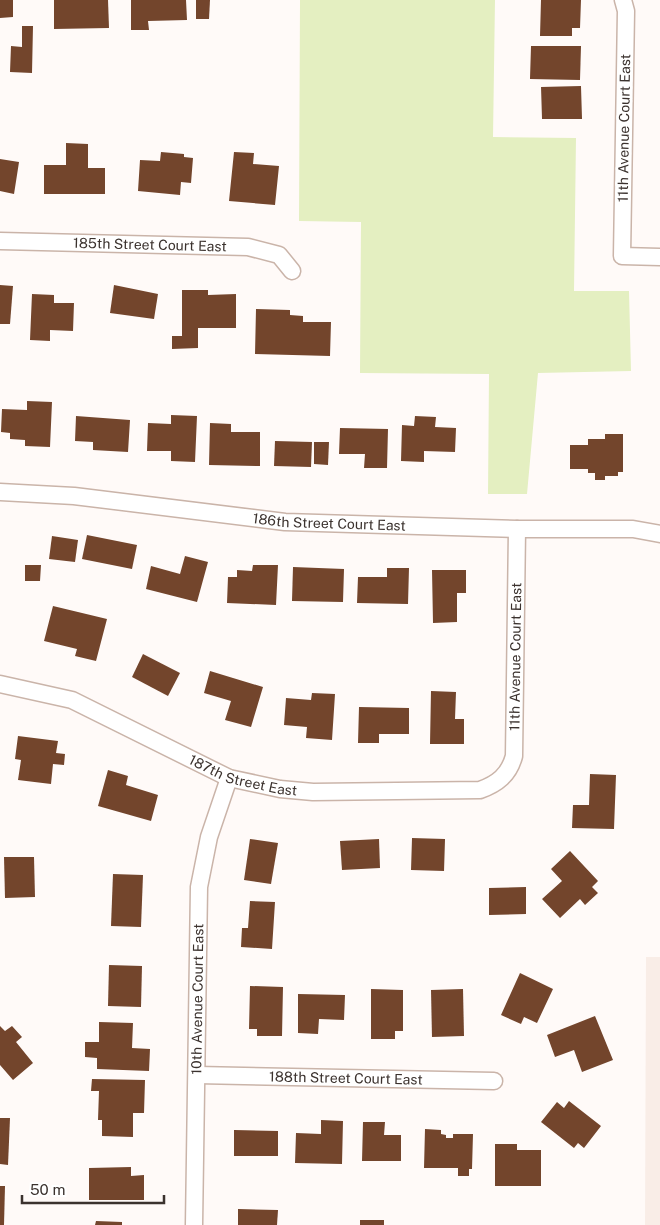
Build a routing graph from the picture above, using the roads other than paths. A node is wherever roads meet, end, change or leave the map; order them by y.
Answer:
1 (623, 0) edge
2 (0, 241) edge
3 (660, 257) edge
4 (292, 271) dead end
5 (0, 492) edge
6 (517, 529) junction
7 (660, 534) edge
8 (0, 684) edge
9 (229, 778) junction
10 (500, 780) joint
11 (197, 1075) junction
12 (494, 1081) dead end
13 (194, 1225) edge

1 - 3 street, 11th Avenue Court East
2 - 4 street, 185th Street Court East
5 - 6 street, 186th Street Court East
6 - 7 street, 186th Street Court East
6 - 10 street, 11th Avenue Court East
8 - 9 street, 187th Street East
9 - 10 street, 187th Street East
9 - 11 street, 10th Avenue Court East
11 - 12 street, 188th Street Court East
11 - 13 street, 10th Avenue Court East

